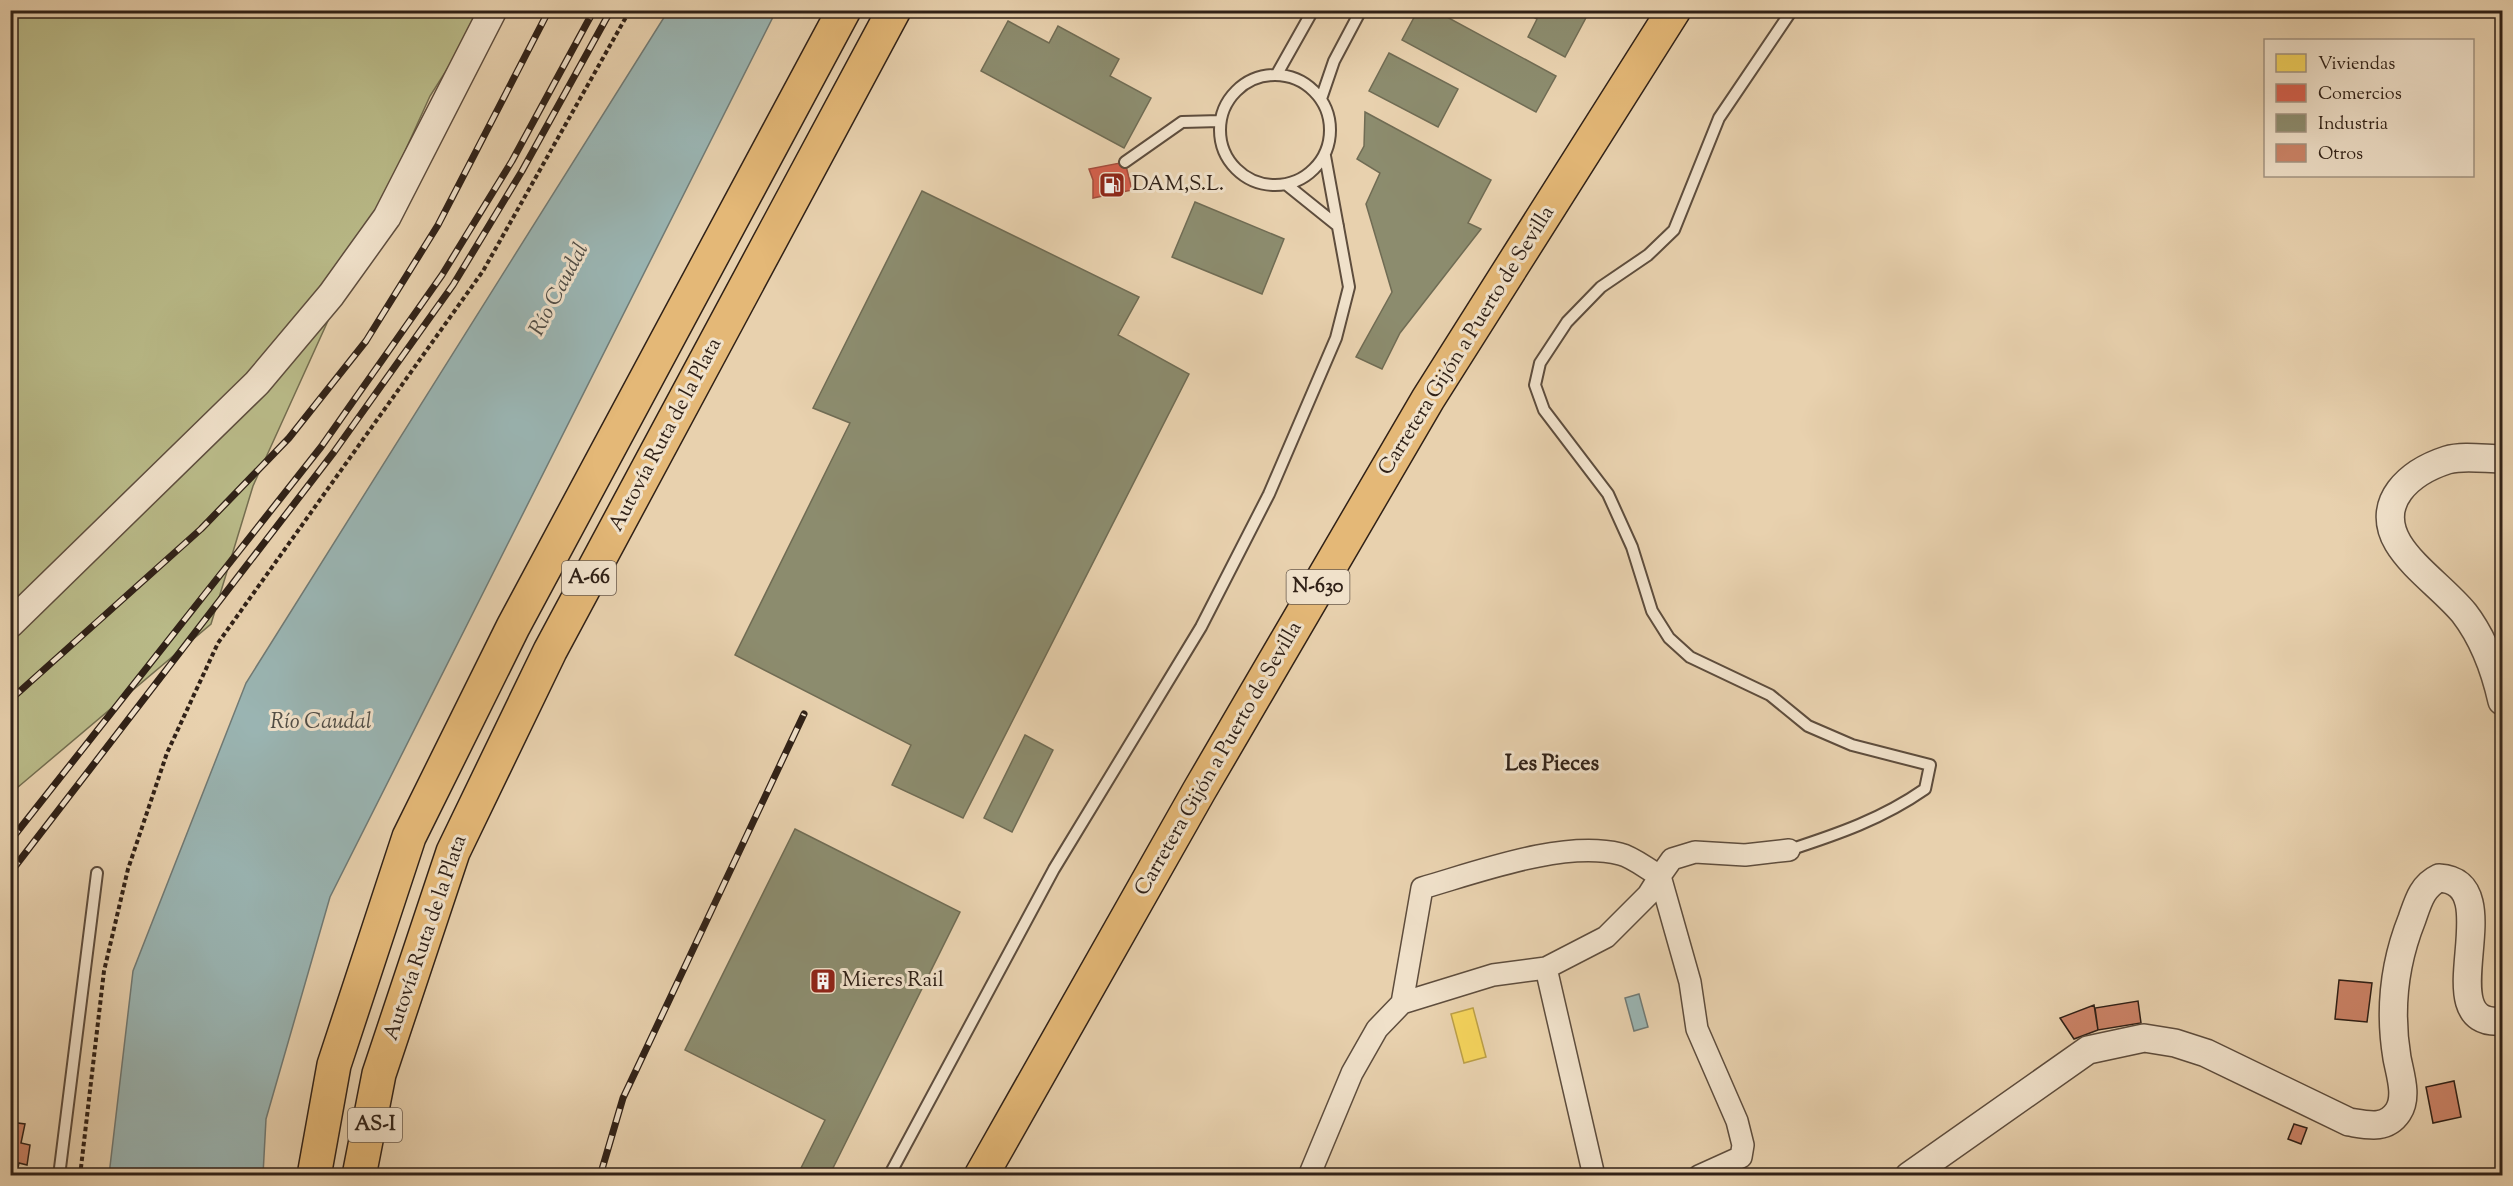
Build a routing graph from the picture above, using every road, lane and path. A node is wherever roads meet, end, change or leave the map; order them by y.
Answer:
1 (493, 10) edge
2 (630, 10) edge
3 (844, 10) edge
4 (894, 10) edge
5 (1313, 10) edge
6 (1361, 10) edge
7 (1674, 10) edge
8 (1792, 10) edge
9 (1277, 74) junction
10 (1321, 99) junction
11 (1220, 121) junction
12 (1324, 156) junction
13 (1125, 162) dead end
14 (1287, 185) junction
15 (1338, 225) junction
16 (2502, 459) edge
17 (10, 624) edge
18 (2502, 701) edge
19 (1789, 850) joint
20 (97, 873) dead end
21 (1660, 876) junction
22 (1546, 968) junction
23 (1402, 1003) junction
24 (2502, 1021) edge
25 (379, 1074) junction
26 (59, 1176) edge
27 (80, 1176) edge
28 (314, 1176) edge
29 (359, 1176) edge
30 (370, 1176) edge
31 (889, 1176) edge
32 (981, 1176) edge
33 (1309, 1176) edge
34 (1594, 1176) edge
35 (1700, 1176) edge
36 (1909, 1176) edge

1 - 17 street
2 - 27 path
3 - 28 highway, Autovía Ruta de la Plata / A-66
4 - 25 highway, Autovía Ruta de la Plata / A-66
5 - 9 lane
6 - 10 lane
7 - 32 highway, Carretera Gijón a Puerto de Sevilla / N-630
8 - 19 lane
9 - 10 lane
9 - 11 lane
10 - 12 lane
11 - 13 lane
11 - 14 lane
12 - 14 lane
12 - 15 lane
14 - 15 lane
15 - 31 lane
16 - 18 street
19 - 21 street
20 - 26 lane
21 - 22 street
21 - 23 street
21 - 35 street
22 - 23 street
22 - 34 street
23 - 33 street
24 - 36 street
25 - 29 highway, Autovía Ruta de la Plata / A-66
25 - 30 highway, AS-I

